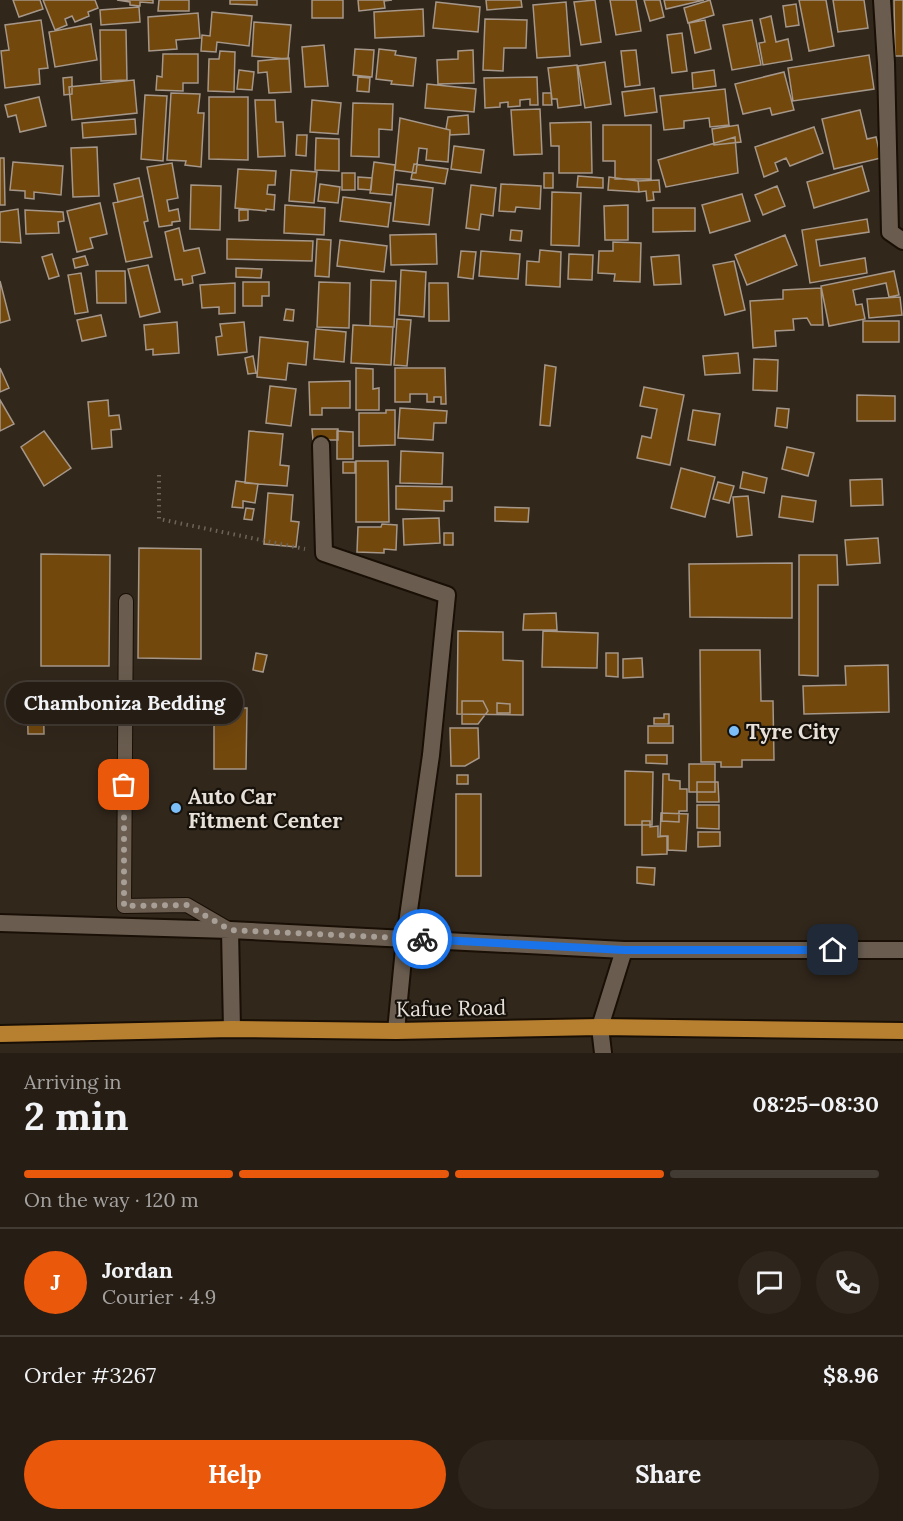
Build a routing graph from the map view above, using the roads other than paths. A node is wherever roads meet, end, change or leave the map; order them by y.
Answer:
1 (882, 0) edge
2 (903, 242) edge
3 (321, 446) dead end
4 (126, 601) dead end
5 (0, 923) edge
6 (230, 930) junction
7 (405, 938) junction
8 (624, 950) junction
9 (903, 950) edge
10 (600, 1027) junction
11 (232, 1029) junction
12 (396, 1031) junction
13 (903, 1031) edge
14 (0, 1034) edge
15 (603, 1053) edge

1 - 2 street
3 - 7 street
4 - 6 lane
5 - 6 street
6 - 7 street
6 - 11 street
7 - 8 street
7 - 12 street
8 - 9 street
8 - 10 street
10 - 12 main road, Kafue Road
10 - 13 main road, Kafue Road
10 - 15 street
11 - 12 main road, Kafue Road
11 - 14 main road, Kafue Road

